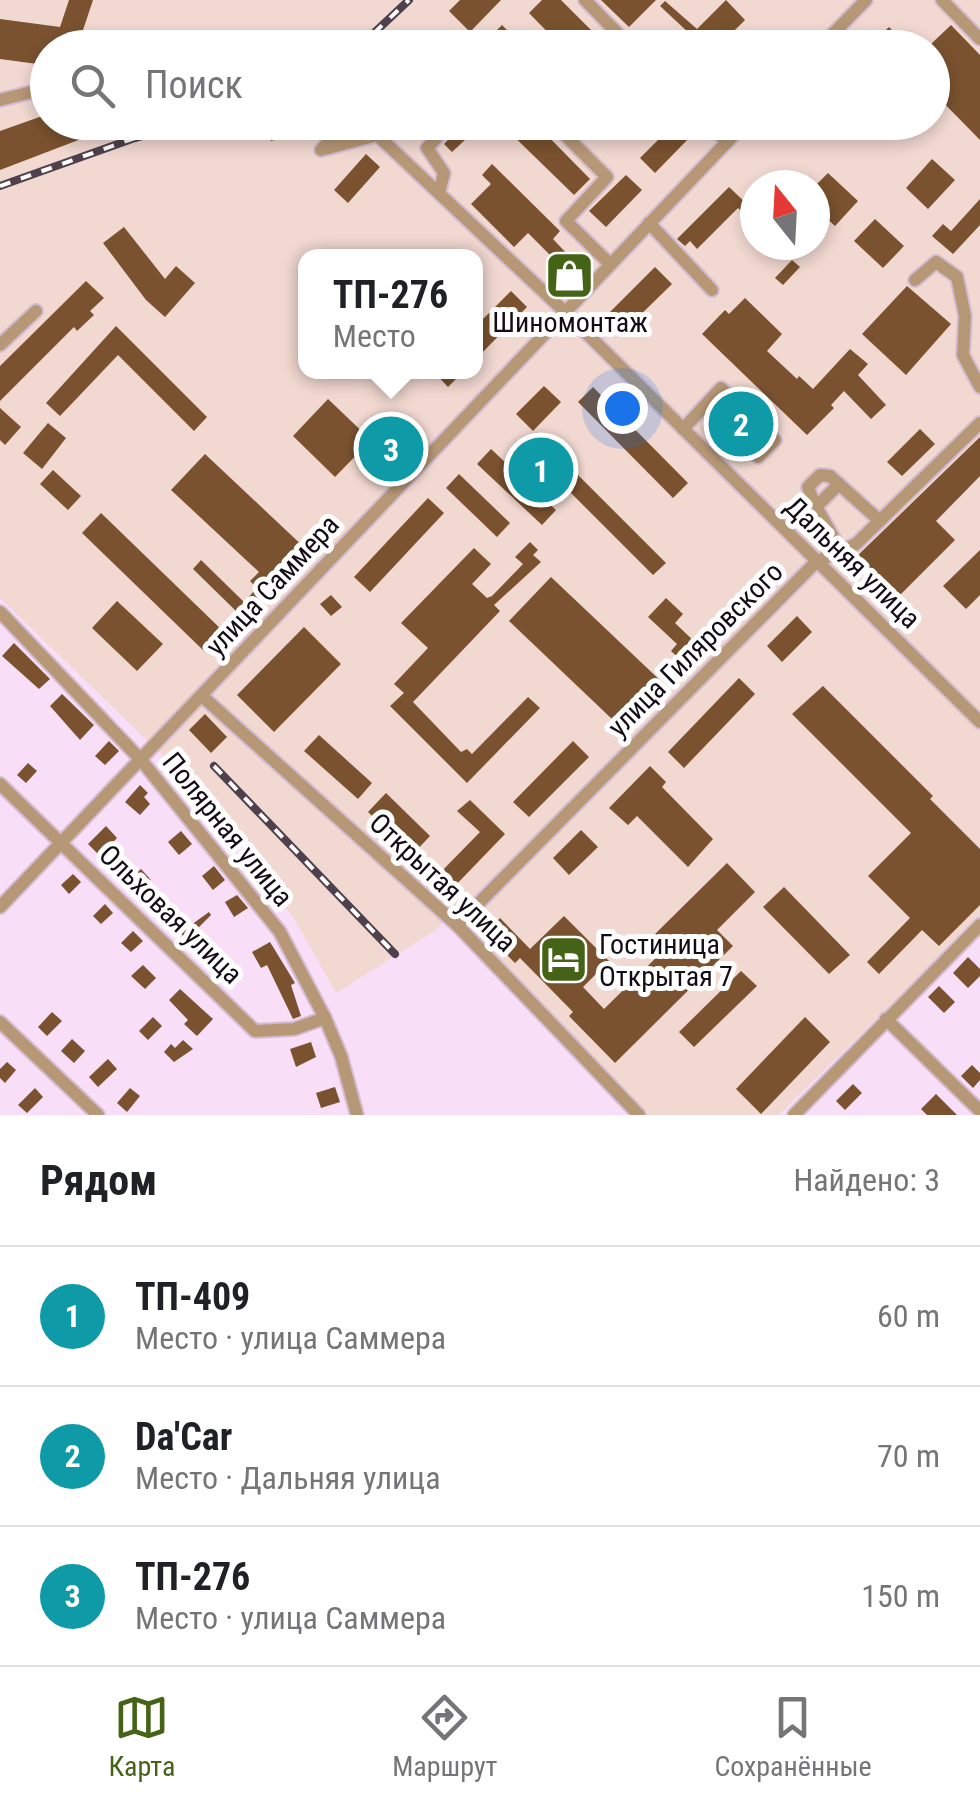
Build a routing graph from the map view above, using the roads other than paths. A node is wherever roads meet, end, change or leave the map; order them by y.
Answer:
1 (585, 0) edge
2 (866, 0) edge
3 (942, 0) edge
4 (614, 30) edge
5 (837, 30) edge
6 (980, 40) edge
7 (30, 92) edge
8 (0, 100) edge
9 (330, 140) edge
10 (361, 140) edge
11 (381, 140) edge
12 (433, 140) edge
13 (570, 140) edge
14 (727, 142) edge
15 (439, 193) junction
16 (649, 223) junction
17 (610, 264) junction
18 (915, 280) dead end
19 (712, 290) dead end
20 (36, 311) dead end
21 (564, 311) junction
22 (0, 345) edge
23 (980, 386) edge
24 (704, 406) junction
25 (980, 423) edge
26 (683, 429) junction
27 (880, 520) junction
28 (841, 551) junction
29 (816, 562) junction
30 (0, 612) edge
31 (202, 696) junction
32 (980, 722) edge
33 (140, 760) junction
34 (0, 784) edge
35 (62, 842) junction
36 (0, 907) edge
37 (457, 924) junction
38 (980, 925) edge
39 (975, 941) edge
40 (325, 1018) junction
41 (886, 1019) junction
42 (0, 1022) edge
43 (980, 1111) edge
44 (98, 1115) edge
45 (357, 1115) edge
46 (639, 1115) edge
47 (794, 1115) edge

1 - 4 street
2 - 5 street
3 - 6 street
7 - 8 street
9 - 10 street, Дальняя улица
11 - 15 street, Дальняя улица
12 - 15 street
13 - 17 street
14 - 16 street, улица Саммера
15 - 21 street, Дальняя улица
16 - 17 street, улица Саммера
16 - 19 street
17 - 21 street, улица Саммера
18 - 23 street
20 - 22 street
21 - 26 street, Дальняя улица
21 - 31 street, улица Саммера
24 - 24 street
24 - 26 street
25 - 27 street, улица Гиляровского
26 - 29 street, Дальняя улица
27 - 28 street, улица Гиляровского
27 - 28 street
28 - 29 street, улица Гиляровского
29 - 32 street, Дальняя улица
29 - 37 street, улица Гиляровского
30 - 33 street, Полярная улица
31 - 33 street, улица Саммера
31 - 37 street, Открытая улица
33 - 35 street, улица Саммера
33 - 40 street, Полярная улица
34 - 35 street, Ольховая улица
35 - 36 street, улица Саммера
35 - 40 street, Ольховая улица
37 - 46 street, Открытая улица
38 - 39 street
39 - 41 street
40 - 45 street, Полярная улица
41 - 43 street
41 - 47 street
42 - 44 street

